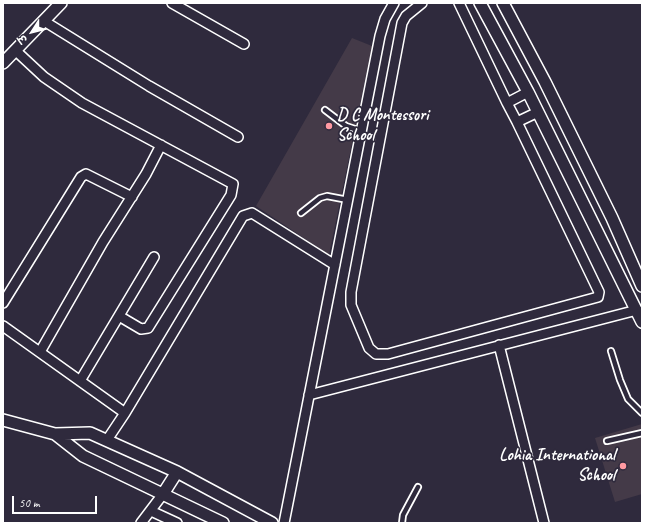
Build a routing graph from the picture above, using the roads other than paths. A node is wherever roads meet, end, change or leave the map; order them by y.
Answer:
1 (61, 3) edge
2 (172, 3) edge
3 (394, 3) edge
4 (422, 3) edge
5 (459, 3) edge
6 (480, 3) edge
7 (503, 3) edge
8 (44, 21) junction
9 (244, 44) dead end
10 (15, 50) junction
11 (3, 63) edge
12 (528, 92) junction
13 (507, 103) junction
14 (325, 110) dead end
15 (538, 112) junction
16 (517, 122) junction
17 (362, 131) junction
18 (238, 137) dead end
19 (161, 145) junction
20 (132, 197) junction
21 (348, 200) junction
22 (301, 213) dead end
23 (154, 257) dead end
24 (335, 265) junction
25 (642, 286) edge
26 (3, 302) edge
27 (637, 310) junction
28 (119, 316) junction
29 (642, 322) edge
30 (3, 326) edge
31 (499, 345) junction
32 (612, 350) dead end
33 (40, 352) junction
34 (80, 381) junction
35 (309, 394) junction
36 (125, 413) junction
37 (642, 413) edge
38 (3, 420) edge
39 (642, 433) edge
40 (55, 434) junction
41 (107, 440) junction
42 (607, 442) dead end
43 (177, 472) junction
44 (418, 487) dead end
45 (163, 494) junction
46 (151, 510) junction
47 (141, 523) edge
48 (177, 523) edge
49 (223, 523) edge
50 (272, 523) edge
51 (284, 523) edge
52 (402, 523) edge
53 (544, 523) edge

1 - 8 street
2 - 9 street
3 - 17 street
4 - 16 street
5 - 13 street
6 - 12 street
7 - 25 street
8 - 10 street
8 - 18 street
10 - 11 street
10 - 19 street
12 - 13 street
12 - 15 street
13 - 16 street
14 - 17 lane
15 - 16 street
15 - 27 street
17 - 21 street
19 - 20 street
19 - 28 street
20 - 26 street
20 - 33 street
21 - 22 lane
21 - 24 street
23 - 28 street
24 - 35 street
24 - 36 street
27 - 29 street
27 - 31 street
28 - 34 street
30 - 33 street
31 - 35 street
31 - 53 street
32 - 37 lane
33 - 34 street
34 - 36 street
35 - 51 street
36 - 41 street
38 - 40 street
39 - 42 lane
40 - 41 street
40 - 45 street
41 - 43 street
43 - 45 street
43 - 50 street
44 - 52 lane
45 - 46 street
45 - 49 street
46 - 47 street
46 - 48 street

